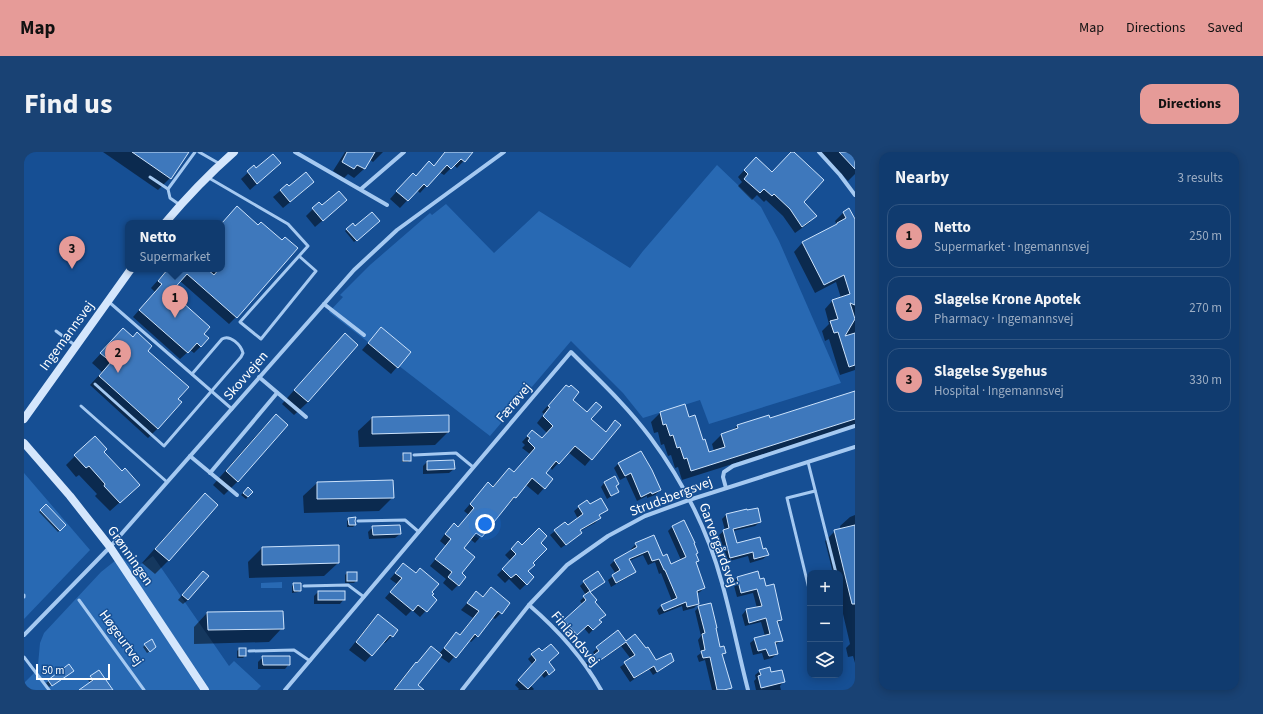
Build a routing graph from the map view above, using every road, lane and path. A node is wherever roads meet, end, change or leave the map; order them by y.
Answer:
1 (195, 152) edge
2 (199, 152) edge
3 (234, 152) edge
4 (295, 152) edge
5 (404, 152) edge
6 (504, 152) edge
7 (819, 152) edge
8 (220, 164) junction
9 (150, 177) dead end
10 (207, 177) junction
11 (168, 189) junction
12 (361, 190) junction
13 (855, 195) edge
14 (180, 205) junction
15 (387, 205) dead end
16 (168, 220) edge
17 (299, 256) junction
18 (129, 272) edge
19 (108, 301) junction
20 (324, 304) junction
21 (56, 331) dead end
22 (364, 335) dead end
23 (76, 346) junction
24 (571, 352) joint
25 (192, 374) junction
26 (259, 378) junction
27 (95, 384) dead end
28 (211, 390) junction
29 (277, 393) junction
30 (81, 406) dead end
31 (232, 409) junction
32 (306, 417) dead end
33 (24, 419) edge
34 (855, 426) edge
35 (24, 443) edge
36 (855, 447) edge
37 (414, 455) dead end
38 (190, 456) junction
39 (808, 462) junction
40 (474, 467) junction
41 (210, 473) junction
42 (167, 482) junction
43 (726, 488) junction
44 (815, 491) junction
45 (237, 495) dead end
46 (689, 500) junction
47 (358, 521) dead end
48 (419, 532) junction
49 (110, 547) junction
50 (835, 570) edge
51 (807, 580) edge
52 (304, 586) dead end
53 (364, 596) junction
54 (79, 600) dead end
55 (529, 605) junction
56 (24, 635) edge
57 (249, 651) dead end
58 (24, 657) edge
59 (310, 661) junction
60 (49, 690) edge
61 (144, 690) edge
62 (205, 690) edge
63 (285, 690) edge
64 (462, 690) edge
65 (601, 690) edge
66 (748, 690) edge

1 - 11 lane
2 - 8 lane
3 - 8 main road
4 - 12 street
5 - 12 street
6 - 20 street, Skovvejen
7 - 13 street
8 - 10 main road
9 - 11 lane
10 - 14 main road
10 - 17 lane
11 - 14 lane
12 - 15 street
14 - 16 main road
17 - 17 lane
18 - 19 main road, Ingemannsvej
19 - 23 main road, Ingemannsvej
19 - 25 lane
20 - 22 street
20 - 26 street, Skovvejen
21 - 23 lane
23 - 33 main road, Ingemannsvej
24 - 40 street, Færøvej
24 - 46 street, Garvergårdsvej
25 - 28 lane
25 - 28 lane
26 - 29 street
26 - 31 street, Skovvejen
27 - 28 lane
28 - 31 lane
29 - 32 street
29 - 41 street
30 - 42 lane
31 - 38 street, Skovvejen
34 - 43 street
35 - 49 main road, Grønningen
36 - 39 street, Strudsbergsvej
37 - 40 lane
38 - 41 street
38 - 42 street, Skovvejen
39 - 43 street, Strudsbergsvej
39 - 44 lane
40 - 48 street, Færøvej
41 - 45 street
42 - 49 street, Skovvejen
43 - 46 street, Strudsbergsvej
44 - 50 lane
44 - 51 lane
46 - 55 street, Strudsbergsvej
46 - 66 street, Garvergårdsvej
47 - 48 lane
48 - 53 street, Færøvej
49 - 56 street, Skovvejen
49 - 62 main road, Grønningen
52 - 53 lane
53 - 59 street, Færøvej
54 - 61 lane, Høgeurtvej
55 - 64 street, Strudsbergsvej
55 - 65 street, Finlandsvej
57 - 59 lane
58 - 60 lane
59 - 63 street, Færøvej

